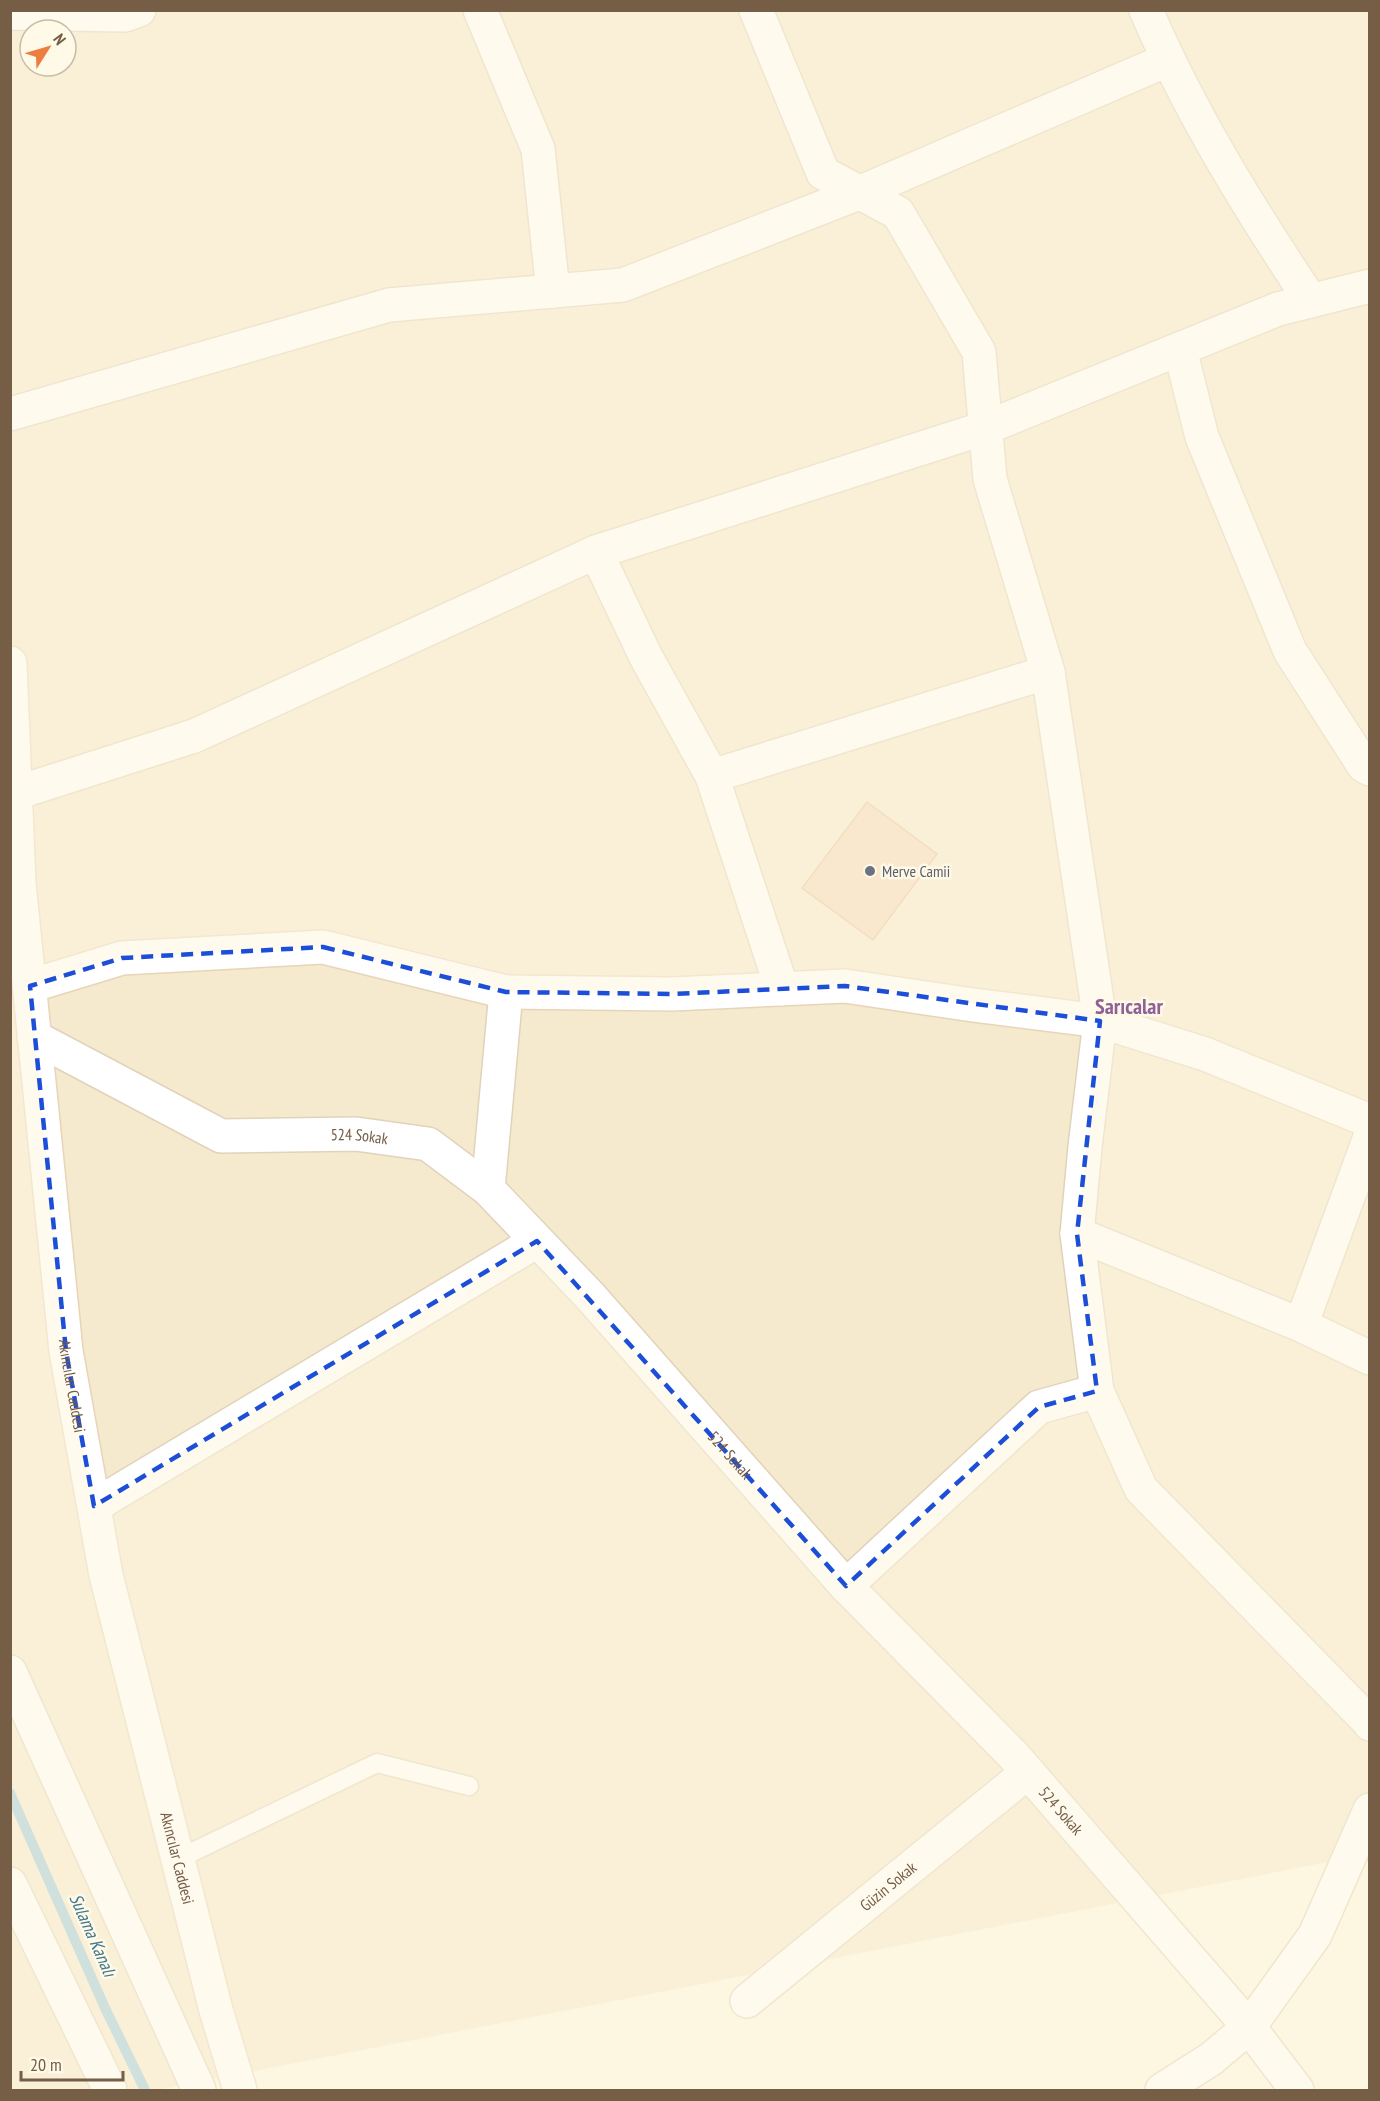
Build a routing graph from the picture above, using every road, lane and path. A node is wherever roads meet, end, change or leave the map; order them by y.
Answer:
1 (140, 10) edge
2 (480, 10) edge
3 (756, 10) edge
4 (1146, 10) edge
5 (10, 13) edge
6 (1167, 60) junction
7 (859, 193) junction
8 (1370, 286) edge
9 (553, 291) junction
10 (1311, 301) junction
11 (1180, 349) junction
12 (10, 414) edge
13 (985, 428) junction
14 (596, 552) junction
15 (10, 663) edge
16 (1048, 672) junction
17 (1370, 769) edge
18 (712, 776) junction
19 (16, 793) junction
20 (15, 883) edge
21 (30, 986) junction
22 (782, 988) junction
23 (506, 992) junction
24 (1100, 1021) junction
25 (34, 1038) junction
26 (1370, 1121) edge
27 (1370, 1137) edge
28 (488, 1189) junction
29 (1077, 1234) junction
30 (537, 1241) junction
31 (1301, 1325) junction
32 (1370, 1358) edge
33 (1097, 1391) junction
34 (93, 1506) junction
35 (846, 1586) junction
36 (10, 1672) edge
37 (1370, 1724) edge
38 (1028, 1772) junction
39 (469, 1786) dead end
40 (1370, 1810) edge
41 (178, 1858) junction
42 (10, 1884) edge
43 (747, 2001) dead end
44 (1249, 2027) junction
45 (110, 2091) edge
46 (199, 2091) edge
47 (240, 2091) edge
48 (1162, 2091) edge
49 (1298, 2091) edge

1 - 5 street
2 - 9 street
3 - 7 street
4 - 6 street
6 - 7 street
6 - 10 street
7 - 9 street
7 - 13 street
8 - 10 street
9 - 12 street
10 - 11 street
11 - 13 street
11 - 17 street
13 - 14 street
13 - 16 street
14 - 18 street
14 - 19 street
15 - 19 street, Akıncılar Caddesi
16 - 18 street
16 - 24 street
18 - 22 street
19 - 20 street, Akıncılar Caddesi
20 - 21 street, Akıncılar Caddesi
21 - 23 street
21 - 25 street, Akıncılar Caddesi
22 - 23 street
22 - 24 street
23 - 28 street
24 - 26 street
24 - 29 street
25 - 28 street, 524 Sokak
25 - 34 street, Akıncılar Caddesi
27 - 31 street
28 - 30 street, 524 Sokak
29 - 31 street
29 - 33 street
30 - 34 street
30 - 35 street, 524 Sokak
31 - 32 street
33 - 35 street
33 - 37 street
34 - 41 street, Akıncılar Caddesi
35 - 38 street, 524 Sokak
36 - 46 street
38 - 43 street, Güzin Sokak
38 - 44 street, 524 Sokak
39 - 41 lane
40 - 44 street
41 - 47 street, Akıncılar Caddesi
42 - 45 street
44 - 48 street
44 - 49 street, 524 Sokak

